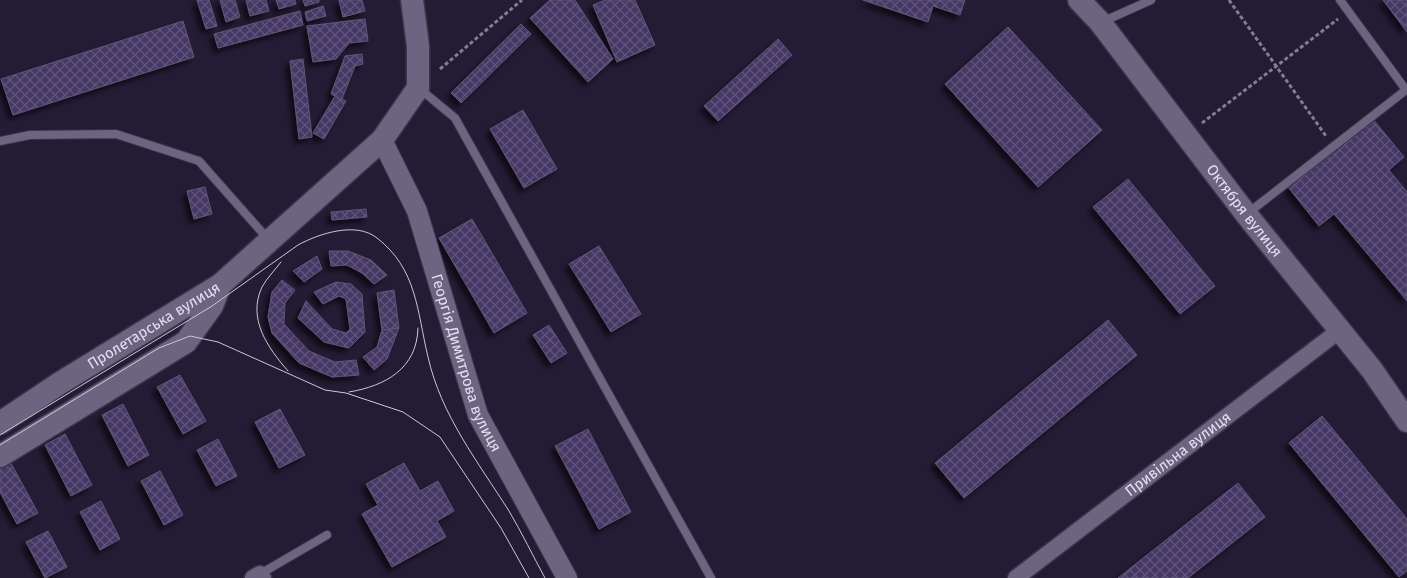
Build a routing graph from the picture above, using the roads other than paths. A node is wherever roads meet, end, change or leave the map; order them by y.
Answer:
1 (412, 0) edge
2 (1079, 0) edge
3 (1151, 0) edge
4 (1340, 0) edge
5 (1100, 22) junction
6 (418, 88) junction
7 (0, 140) edge
8 (382, 140) junction
9 (1246, 214) junction
10 (269, 240) junction
11 (220, 286) junction
12 (1340, 330) junction
13 (1407, 421) edge
14 (0, 423) edge
15 (0, 456) edge
16 (327, 535) dead end
17 (259, 577) edge
18 (567, 578) edge
19 (711, 578) edge
20 (1016, 578) edge

1 - 6 main road
2 - 5 main road, Октября вулиця
3 - 5 lane
4 - 9 lane
5 - 9 main road, Октября вулиця
6 - 8 main road
6 - 19 lane
7 - 10 lane
8 - 10 main road
8 - 18 street, Георгія Димитрова вулиця
9 - 12 main road, Октября вулиця
10 - 11 main road
11 - 14 main road, Пролетарська вулиця
11 - 15 main road, Пролетарська вулиця
12 - 13 main road, Октября вулиця
12 - 20 street, Привільна вулиця
16 - 17 lane

